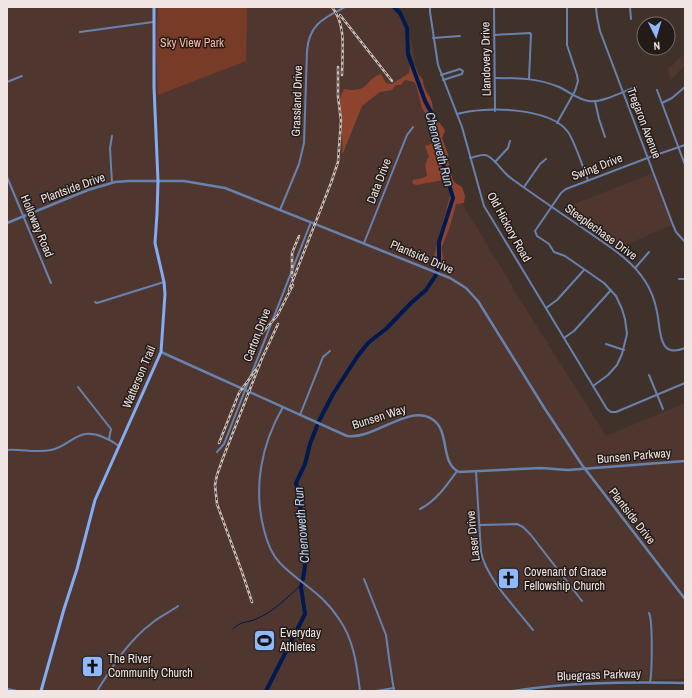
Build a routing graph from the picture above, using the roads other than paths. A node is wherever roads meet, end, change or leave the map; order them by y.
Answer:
1 (154, 7) edge
2 (345, 7) edge
3 (430, 7) edge
4 (494, 7) edge
5 (567, 7) edge
6 (596, 7) edge
7 (630, 7) edge
8 (631, 19) dead end
9 (154, 22) junction
10 (80, 32) dead end
11 (494, 35) junction
12 (460, 36) dead end
13 (433, 38) junction
14 (441, 75) junction
15 (22, 76) dead end
16 (495, 78) junction
17 (529, 79) junction
18 (443, 80) junction
19 (7, 82) edge
20 (636, 87) dead end
21 (685, 87) edge
22 (657, 90) dead end
23 (623, 92) junction
24 (573, 94) junction
25 (595, 101) junction
26 (662, 103) junction
27 (495, 111) junction
28 (457, 114) junction
29 (558, 123) junction
30 (413, 127) dead end
31 (112, 136) dead end
32 (606, 137) dead end
33 (510, 141) dead end
34 (685, 145) edge
35 (678, 148) junction
36 (470, 158) junction
37 (648, 158) junction
38 (546, 159) dead end
39 (495, 163) junction
40 (685, 165) edge
41 (7, 177) edge
42 (588, 180) junction
43 (158, 181) junction
44 (112, 183) junction
45 (524, 188) junction
46 (551, 206) junction
47 (280, 210) junction
48 (23, 217) junction
49 (311, 222) junction
50 (7, 223) edge
51 (685, 242) edge
52 (364, 243) junction
53 (649, 252) dead end
54 (635, 268) junction
55 (585, 269) junction
56 (679, 279) dead end
57 (685, 279) edge
58 (164, 282) junction
59 (51, 283) dead end
60 (611, 290) junction
61 (95, 302) dead end
62 (546, 308) junction
63 (564, 338) junction
64 (606, 344) dead end
65 (684, 348) edge
66 (624, 350) junction
67 (330, 351) dead end
68 (162, 352) junction
69 (649, 375) dead end
70 (685, 383) edge
71 (594, 386) junction
72 (78, 387) dead end
73 (245, 390) junction
74 (657, 395) junction
75 (283, 407) junction
76 (663, 409) dead end
77 (300, 415) junction
78 (109, 439) junction
79 (118, 446) junction
80 (7, 450) edge
81 (217, 452) dead end
82 (685, 461) edge
83 (585, 469) junction
84 (457, 471) junction
85 (476, 472) junction
86 (420, 509) dead end
87 (480, 525) junction
88 (364, 579) dead end
89 (685, 599) edge
90 (582, 601) dead end
91 (178, 606) dead end
92 (649, 613) dead end
93 (533, 630) dead end
94 (650, 682) junction
95 (685, 683) edge
96 (7, 689) edge
97 (394, 690) edge
98 (16, 691) edge
99 (41, 691) edge
100 (97, 691) edge
101 (360, 691) edge
102 (376, 691) edge
103 (513, 691) edge

1 - 9 main road, Watterson Trail
2 - 47 street, Grassland Drive
3 - 13 street, Old Hickory Road
4 - 11 street, Llandovery Drive
5 - 24 street
6 - 23 street, Tregaron Avenue
7 - 8 street
9 - 10 street
9 - 43 main road, Watterson Trail
11 - 16 street, Llandovery Drive
11 - 17 street
12 - 13 street
13 - 14 street, Old Hickory Road
14 - 18 street, Old Hickory Road
14 - 18 street
15 - 19 street
16 - 17 street
16 - 27 street, Llandovery Drive
17 - 24 street
18 - 28 street, Old Hickory Road
20 - 23 street
21 - 26 street
22 - 26 street
23 - 25 street
23 - 37 street, Tregaron Avenue
24 - 25 street
24 - 29 street
25 - 32 street
26 - 35 street
27 - 28 street
27 - 29 street
28 - 36 street, Old Hickory Road
29 - 42 street
30 - 52 street, Data Drive
31 - 44 street
33 - 39 street
34 - 35 street, Swing Drive
35 - 37 street, Swing Drive
35 - 40 street
36 - 39 street, Steeplechase Drive
36 - 62 street, Old Hickory Road
37 - 42 street, Swing Drive
37 - 51 street, Tregaron Avenue
38 - 45 street
39 - 45 street, Steeplechase Drive
41 - 48 street, Holloway Road
42 - 46 street, Swing Drive
43 - 44 street, Plantside Drive
43 - 47 street, Plantside Drive
43 - 58 main road, Watterson Trail
44 - 48 street, Plantside Drive
45 - 46 street, Steeplechase Drive
46 - 54 street, Steeplechase Drive
46 - 55 street, Swing Drive
47 - 49 street, Plantside Drive
48 - 50 street, Plantside Drive
48 - 59 street, Holloway Road
49 - 52 street, Plantside Drive
49 - 73 street, Carton Drive
52 - 83 street, Plantside Drive
53 - 54 street
54 - 65 street, Steeplechase Drive
55 - 60 street
55 - 62 street
56 - 57 street
58 - 61 street
58 - 68 main road, Watterson Trail
60 - 63 street
60 - 66 street
62 - 63 street, Old Hickory Road
63 - 71 street, Old Hickory Road
64 - 66 street
66 - 71 street
67 - 77 street
68 - 73 street, Bunsen Way
68 - 79 main road, Watterson Trail
69 - 74 street
70 - 74 street
71 - 74 street, Old Hickory Road
72 - 78 street
73 - 75 street, Bunsen Way
73 - 81 street, Carton Drive
74 - 76 street
75 - 77 street, Bunsen Way
75 - 101 street
77 - 84 street, Bunsen Way
78 - 79 street
78 - 80 street
79 - 99 main road, Watterson Trail
82 - 83 street, Bunsen Parkway
83 - 85 street
83 - 89 street, Plantside Drive
84 - 85 street
84 - 86 street
85 - 87 street, Laser Drive
87 - 90 street
87 - 93 street, Laser Drive
88 - 97 street
91 - 100 street
92 - 94 street
94 - 95 street, Bluegrass Parkway
94 - 103 street, Bluegrass Parkway
96 - 98 street
97 - 102 street

